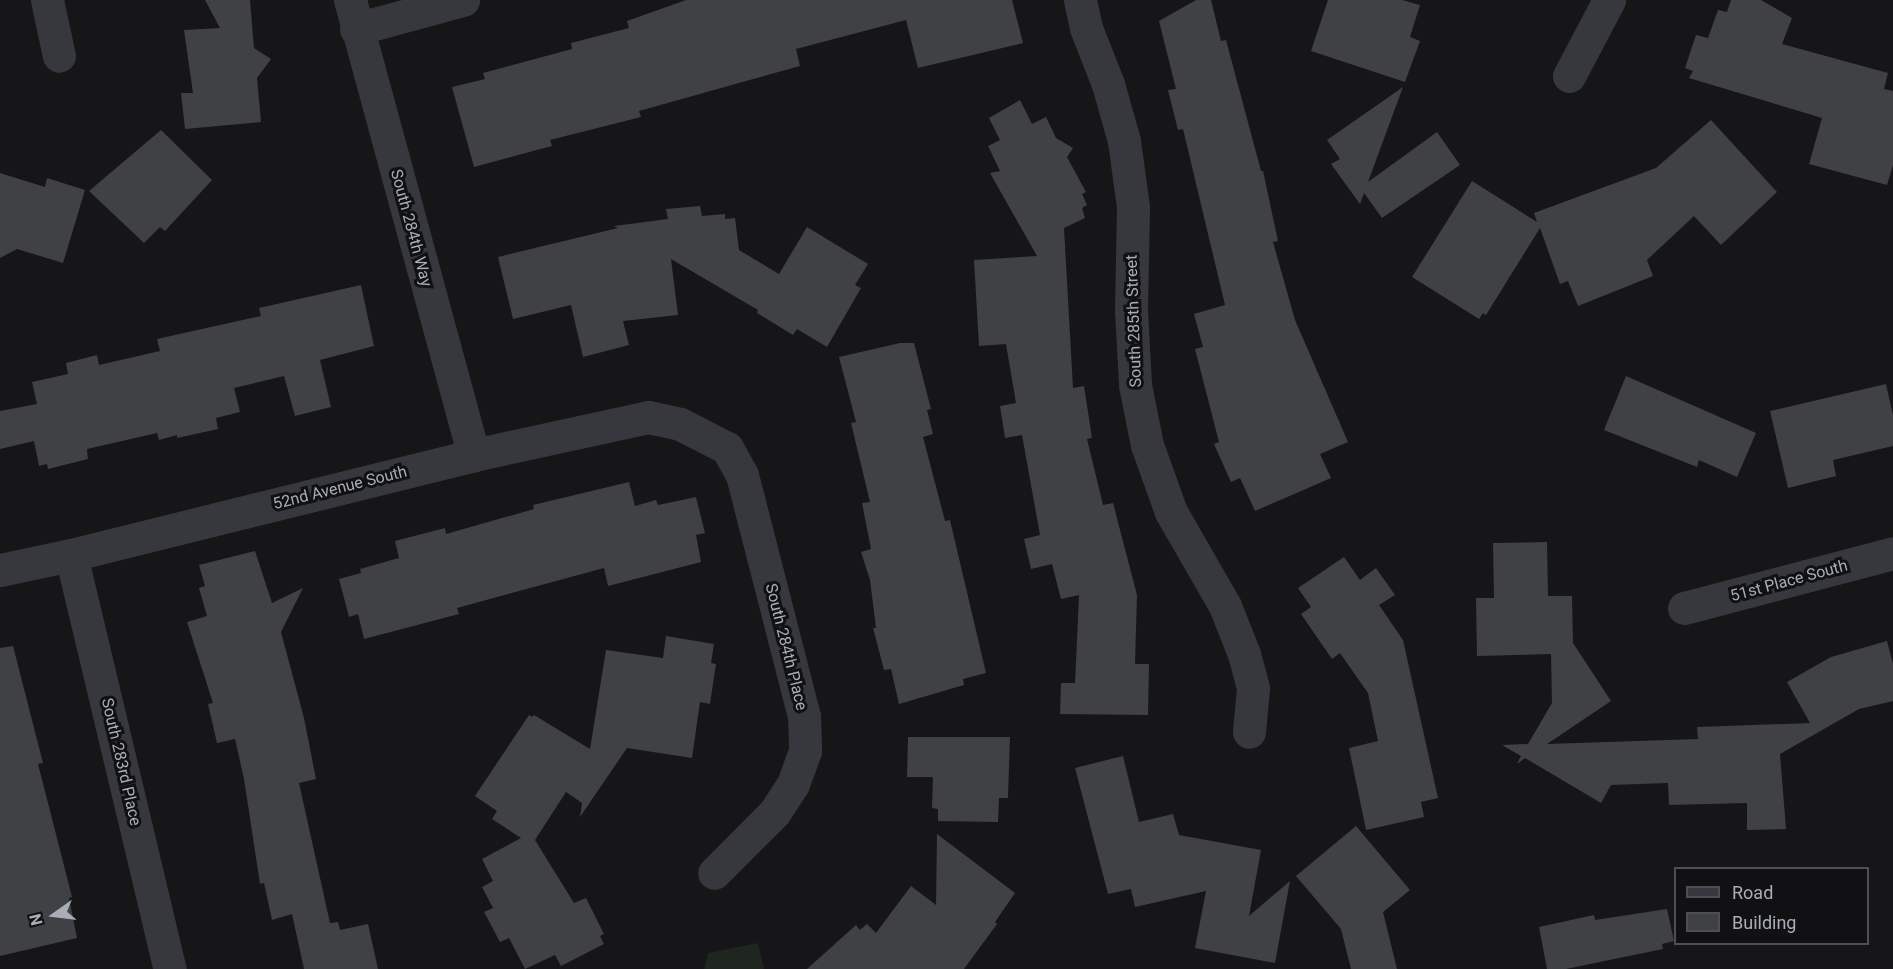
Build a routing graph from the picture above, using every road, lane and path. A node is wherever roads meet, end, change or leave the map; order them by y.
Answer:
1 (47, 0) edge
2 (463, 0) edge
3 (1080, 0) edge
4 (1608, 0) edge
5 (353, 14) edge
6 (60, 56) dead end
7 (1569, 76) dead end
8 (680, 424) joint
9 (474, 455) junction
10 (1893, 553) edge
11 (71, 555) junction
12 (0, 570) edge
13 (1684, 608) dead end
14 (1249, 732) dead end
15 (714, 873) dead end
16 (170, 969) edge

1 - 6 street
2 - 5 street
3 - 14 street, South 285th Street
4 - 7 street
5 - 9 street, South 284th Way
8 - 9 street, 52nd Avenue South
8 - 15 street, South 284th Place
9 - 11 street, 52nd Avenue South
10 - 13 street, 51st Place South
11 - 12 street, 52nd Avenue South
11 - 16 street, South 283rd Place

